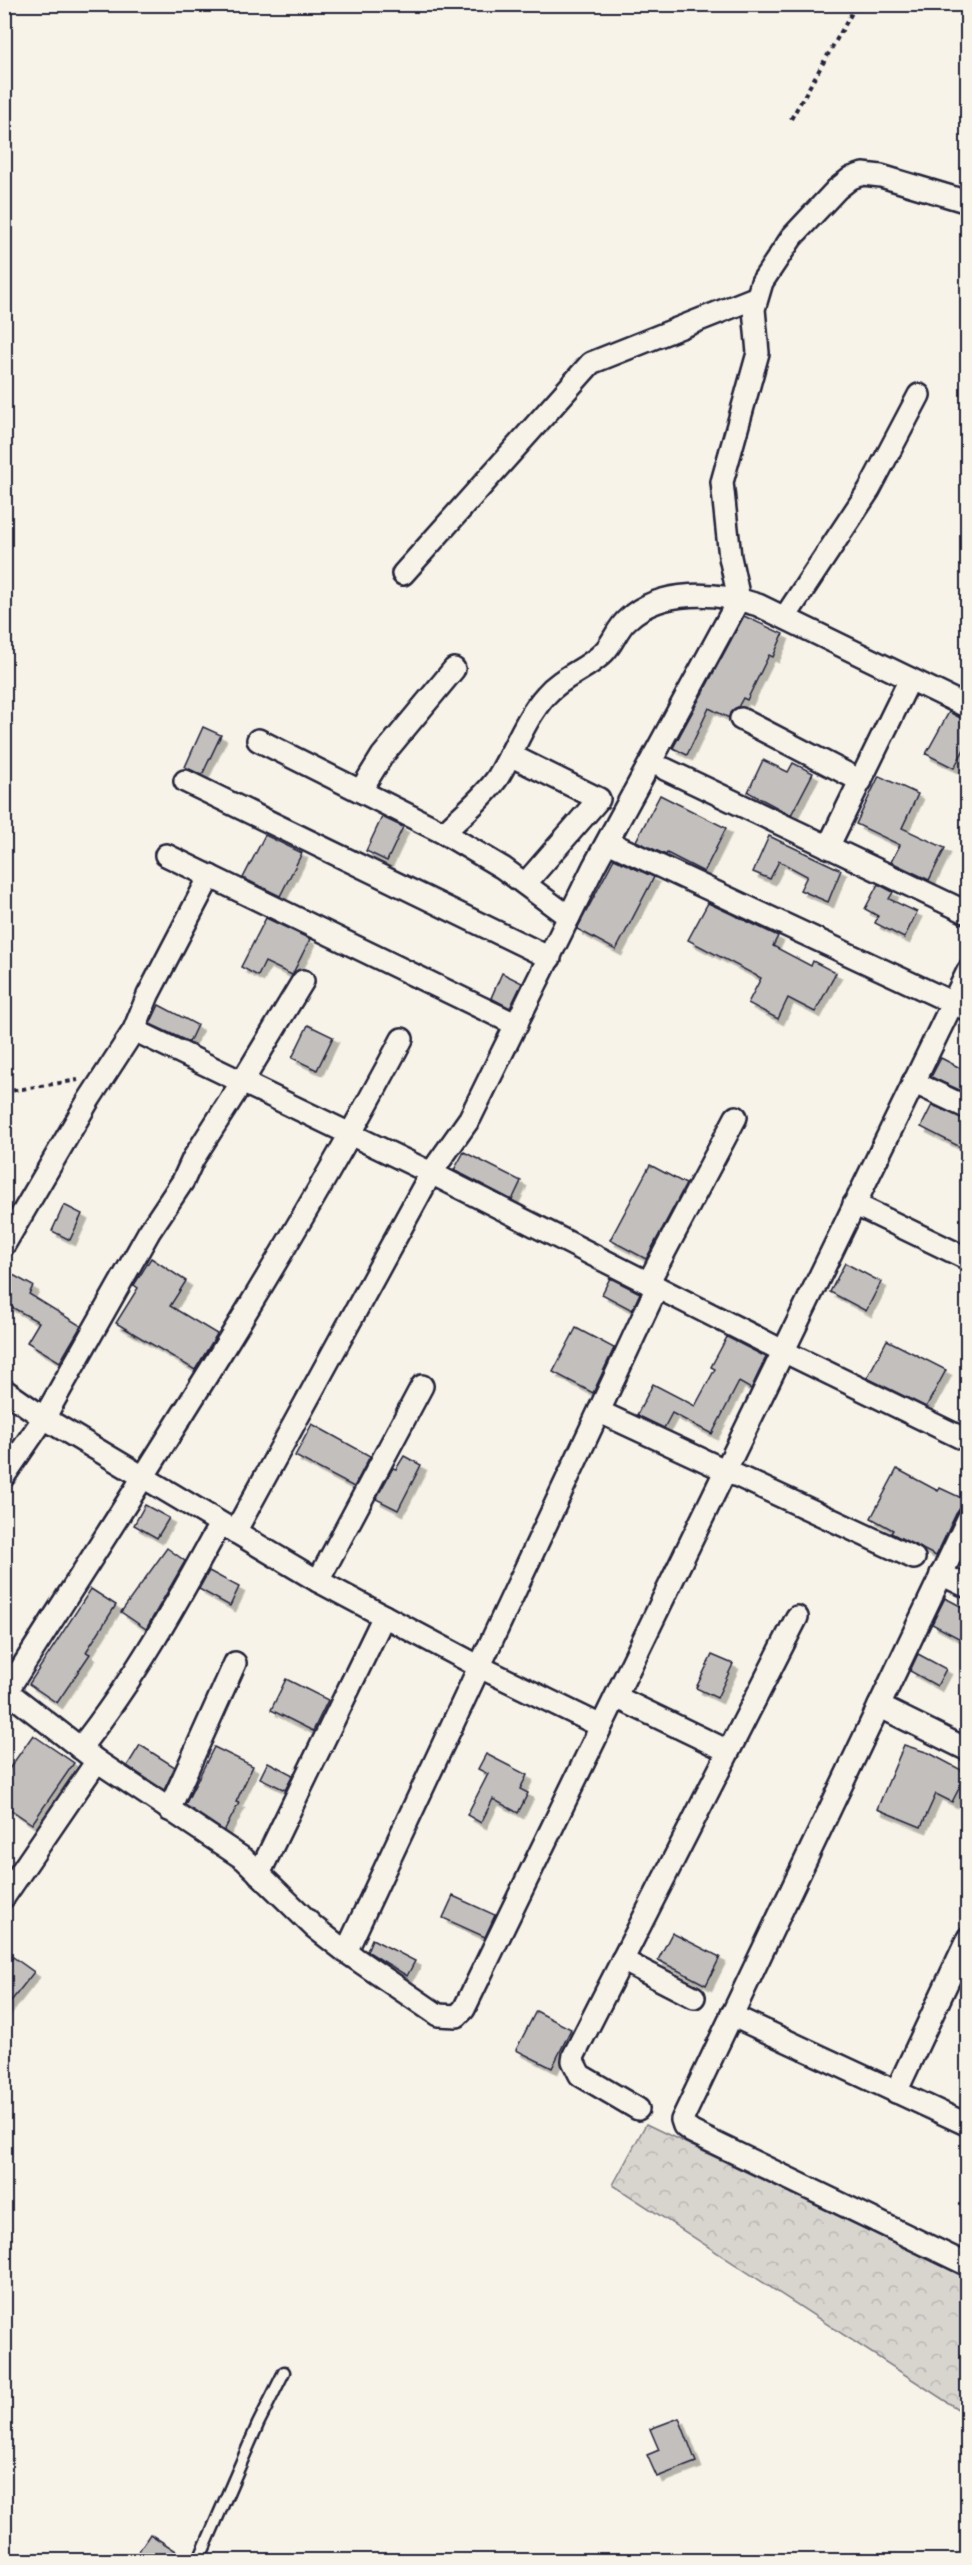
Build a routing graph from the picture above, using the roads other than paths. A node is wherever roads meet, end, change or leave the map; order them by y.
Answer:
1 (968, 202) edge
2 (757, 297) junction
3 (920, 395) dead end
4 (403, 574) dead end
5 (739, 599) junction
6 (785, 617) junction
7 (454, 669) dead end
8 (910, 679) junction
9 (968, 707) edge
10 (741, 719) dead end
11 (258, 740) dead end
12 (510, 755) junction
13 (665, 770) dead end
14 (184, 781) dead end
15 (861, 781) junction
16 (361, 790) junction
17 (444, 833) junction
18 (608, 842) junction
19 (828, 847) junction
20 (166, 855) dead end
21 (210, 876) junction
22 (525, 884) junction
23 (968, 913) edge
24 (569, 917) junction
25 (550, 958) junction
26 (968, 971) edge
27 (303, 981) dead end
28 (960, 1006) edge
29 (517, 1024) junction
30 (134, 1030) junction
31 (402, 1039) dead end
32 (242, 1082) junction
33 (913, 1082) junction
34 (968, 1108) edge
35 (736, 1117) dead end
36 (352, 1135) junction
37 (430, 1173) junction
38 (854, 1204) junction
39 (4, 1245) edge
40 (968, 1259) edge
41 (653, 1285) junction
42 (783, 1351) junction
43 (422, 1386) dead end
44 (4, 1390) edge
45 (600, 1412) junction
46 (44, 1418) junction
47 (968, 1441) edge
48 (725, 1471) junction
49 (4, 1476) edge
50 (144, 1476) junction
51 (968, 1519) edge
52 (227, 1528) junction
53 (914, 1558) dead end
54 (941, 1574) junction
55 (318, 1581) junction
56 (968, 1587) edge
57 (384, 1616) junction
58 (797, 1617) dead end
59 (236, 1663) dead end
60 (480, 1667) junction
61 (6, 1690) edge
62 (616, 1697) junction
63 (879, 1706) junction
64 (601, 1726) junction
65 (968, 1750) edge
66 (729, 1751) junction
67 (89, 1755) junction
68 (169, 1810) junction
69 (259, 1874) junction
70 (4, 1897) edge
71 (968, 1938) edge
72 (346, 1952) junction
73 (622, 1960) junction
74 (961, 1969) edge
75 (694, 1997) dead end
76 (731, 2015) junction
77 (896, 2092) junction
78 (638, 2109) dead end
79 (968, 2125) edge
80 (968, 2265) edge
81 (284, 2372) dead end
82 (199, 2560) edge

1 - 2 street
2 - 4 street
2 - 5 street
3 - 6 street
5 - 6 street
5 - 12 street
5 - 18 street
6 - 8 street
7 - 16 street
8 - 9 street
8 - 15 street
10 - 15 street
11 - 16 street
12 - 17 street
12 - 22 street
13 - 19 street
14 - 25 street
15 - 19 street
16 - 17 street
17 - 22 street
18 - 24 street
18 - 28 street
19 - 23 street
20 - 21 street
21 - 29 street
21 - 30 street
22 - 24 street
24 - 25 street
25 - 29 street
26 - 28 street
27 - 32 street
28 - 33 street
29 - 37 street
30 - 32 street
30 - 39 street
31 - 36 street
32 - 36 street
32 - 46 street
33 - 34 street
33 - 38 street
35 - 41 street
36 - 37 street
36 - 50 street
37 - 41 street
37 - 52 street
38 - 40 street
38 - 42 street
41 - 42 street
41 - 45 street
42 - 47 street
42 - 48 street
43 - 55 street
44 - 46 street
45 - 48 street
45 - 60 street
46 - 49 street
46 - 50 street
48 - 53 street
48 - 62 street
50 - 52 street
50 - 61 street
51 - 54 street
52 - 55 street
52 - 67 street
54 - 56 street
54 - 63 street
55 - 57 street
57 - 60 street
57 - 69 street
58 - 66 street
59 - 68 street
60 - 64 street
60 - 72 street
61 - 67 street
62 - 64 street
62 - 66 street
63 - 65 street
63 - 76 street
64 - 72 street
66 - 73 street
67 - 68 street
67 - 70 street
68 - 69 street
69 - 72 street
71 - 74 street
73 - 75 street
73 - 78 street
74 - 77 street
76 - 77 street
76 - 80 street
77 - 79 street
81 - 82 lane

